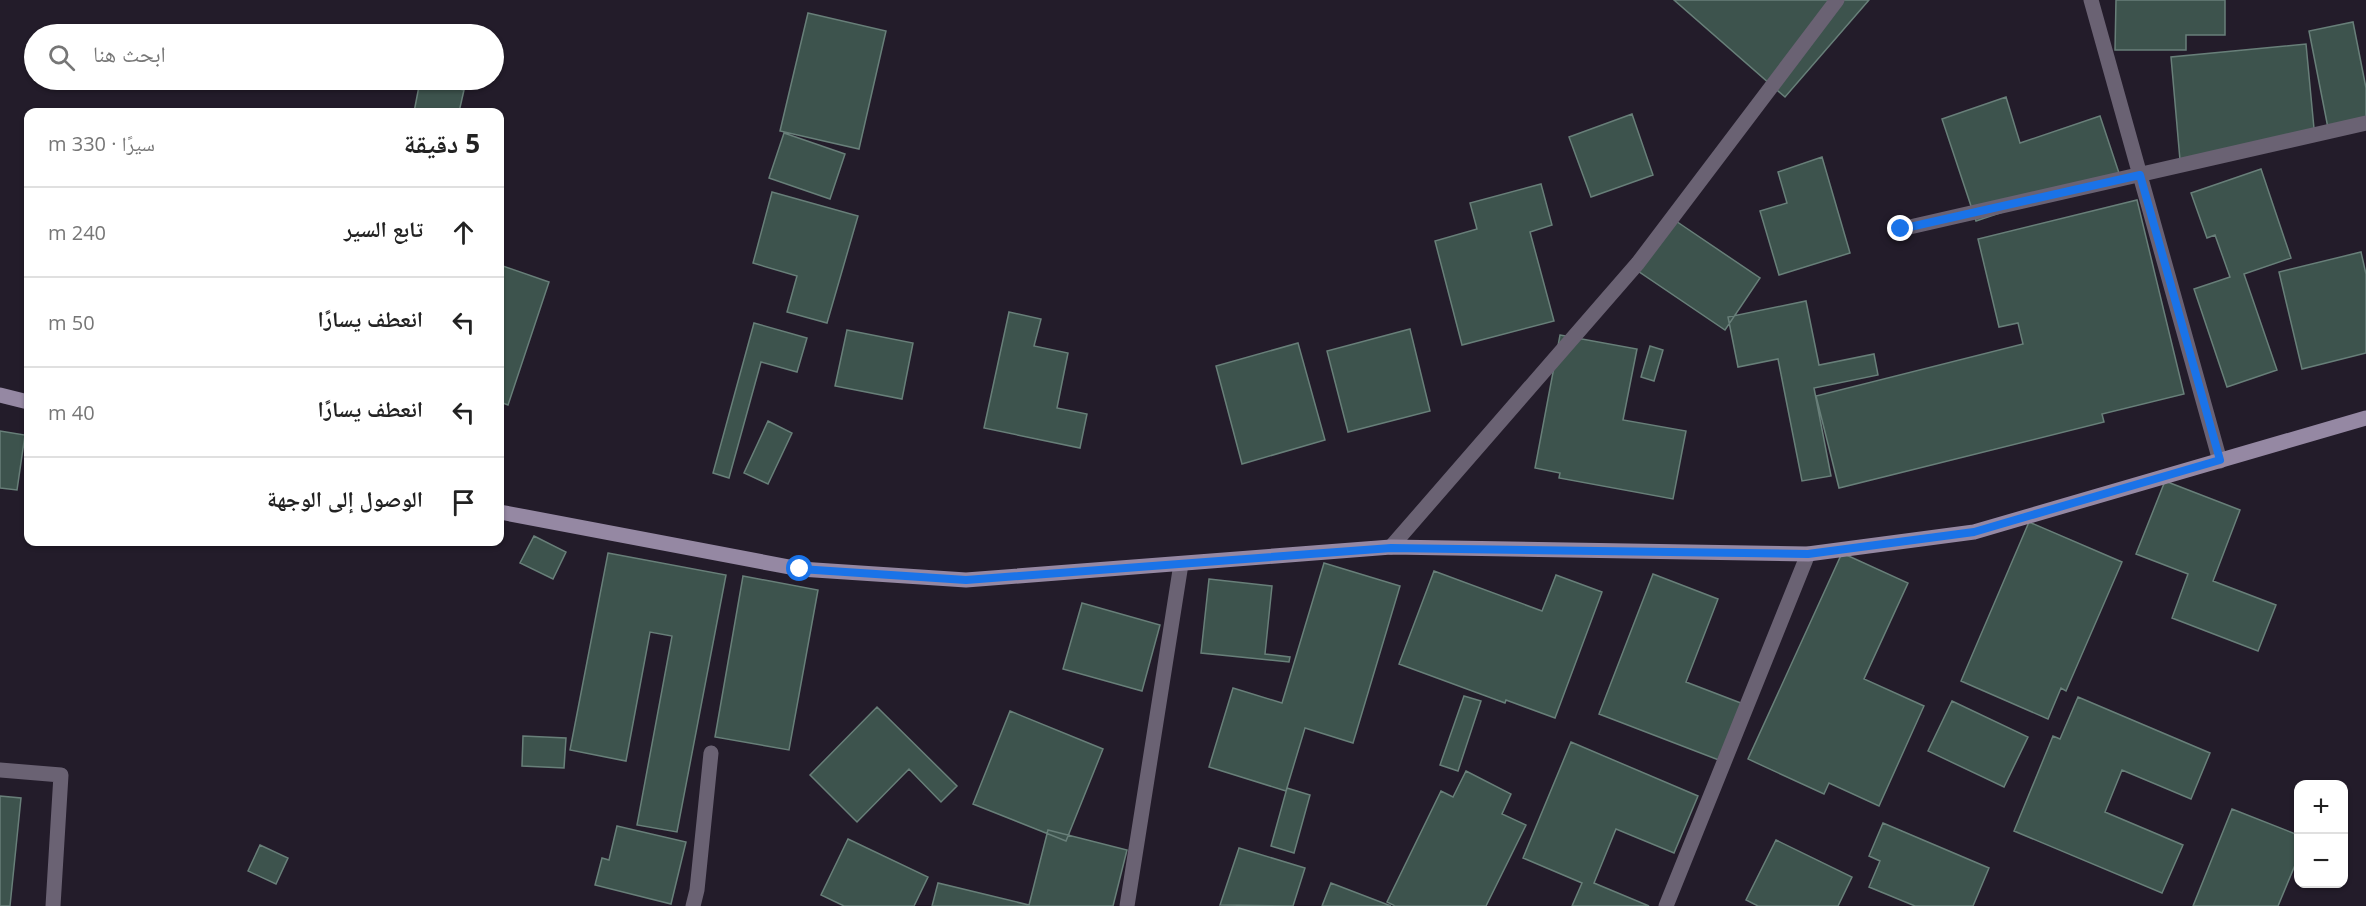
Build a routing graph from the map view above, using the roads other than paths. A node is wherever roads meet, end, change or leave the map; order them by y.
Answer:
1 (1837, 0) edge
2 (2091, 0) edge
3 (2366, 123) edge
4 (2140, 175) junction
5 (1901, 229) dead end
6 (0, 395) edge
7 (24, 401) edge
8 (2366, 418) edge
9 (2220, 460) junction
10 (504, 513) edge
11 (1391, 548) junction
12 (1808, 554) junction
13 (1181, 564) junction
14 (711, 753) dead end
15 (0, 770) edge
16 (53, 906) edge
17 (693, 906) edge
18 (1127, 906) edge
19 (1666, 906) edge

1 - 11 street
2 - 4 street
3 - 4 street
4 - 5 street
4 - 9 street
6 - 7 main road
8 - 9 main road
9 - 12 main road
10 - 13 main road
11 - 12 main road
11 - 13 main road
12 - 19 street
13 - 18 street
14 - 17 street
15 - 16 street

